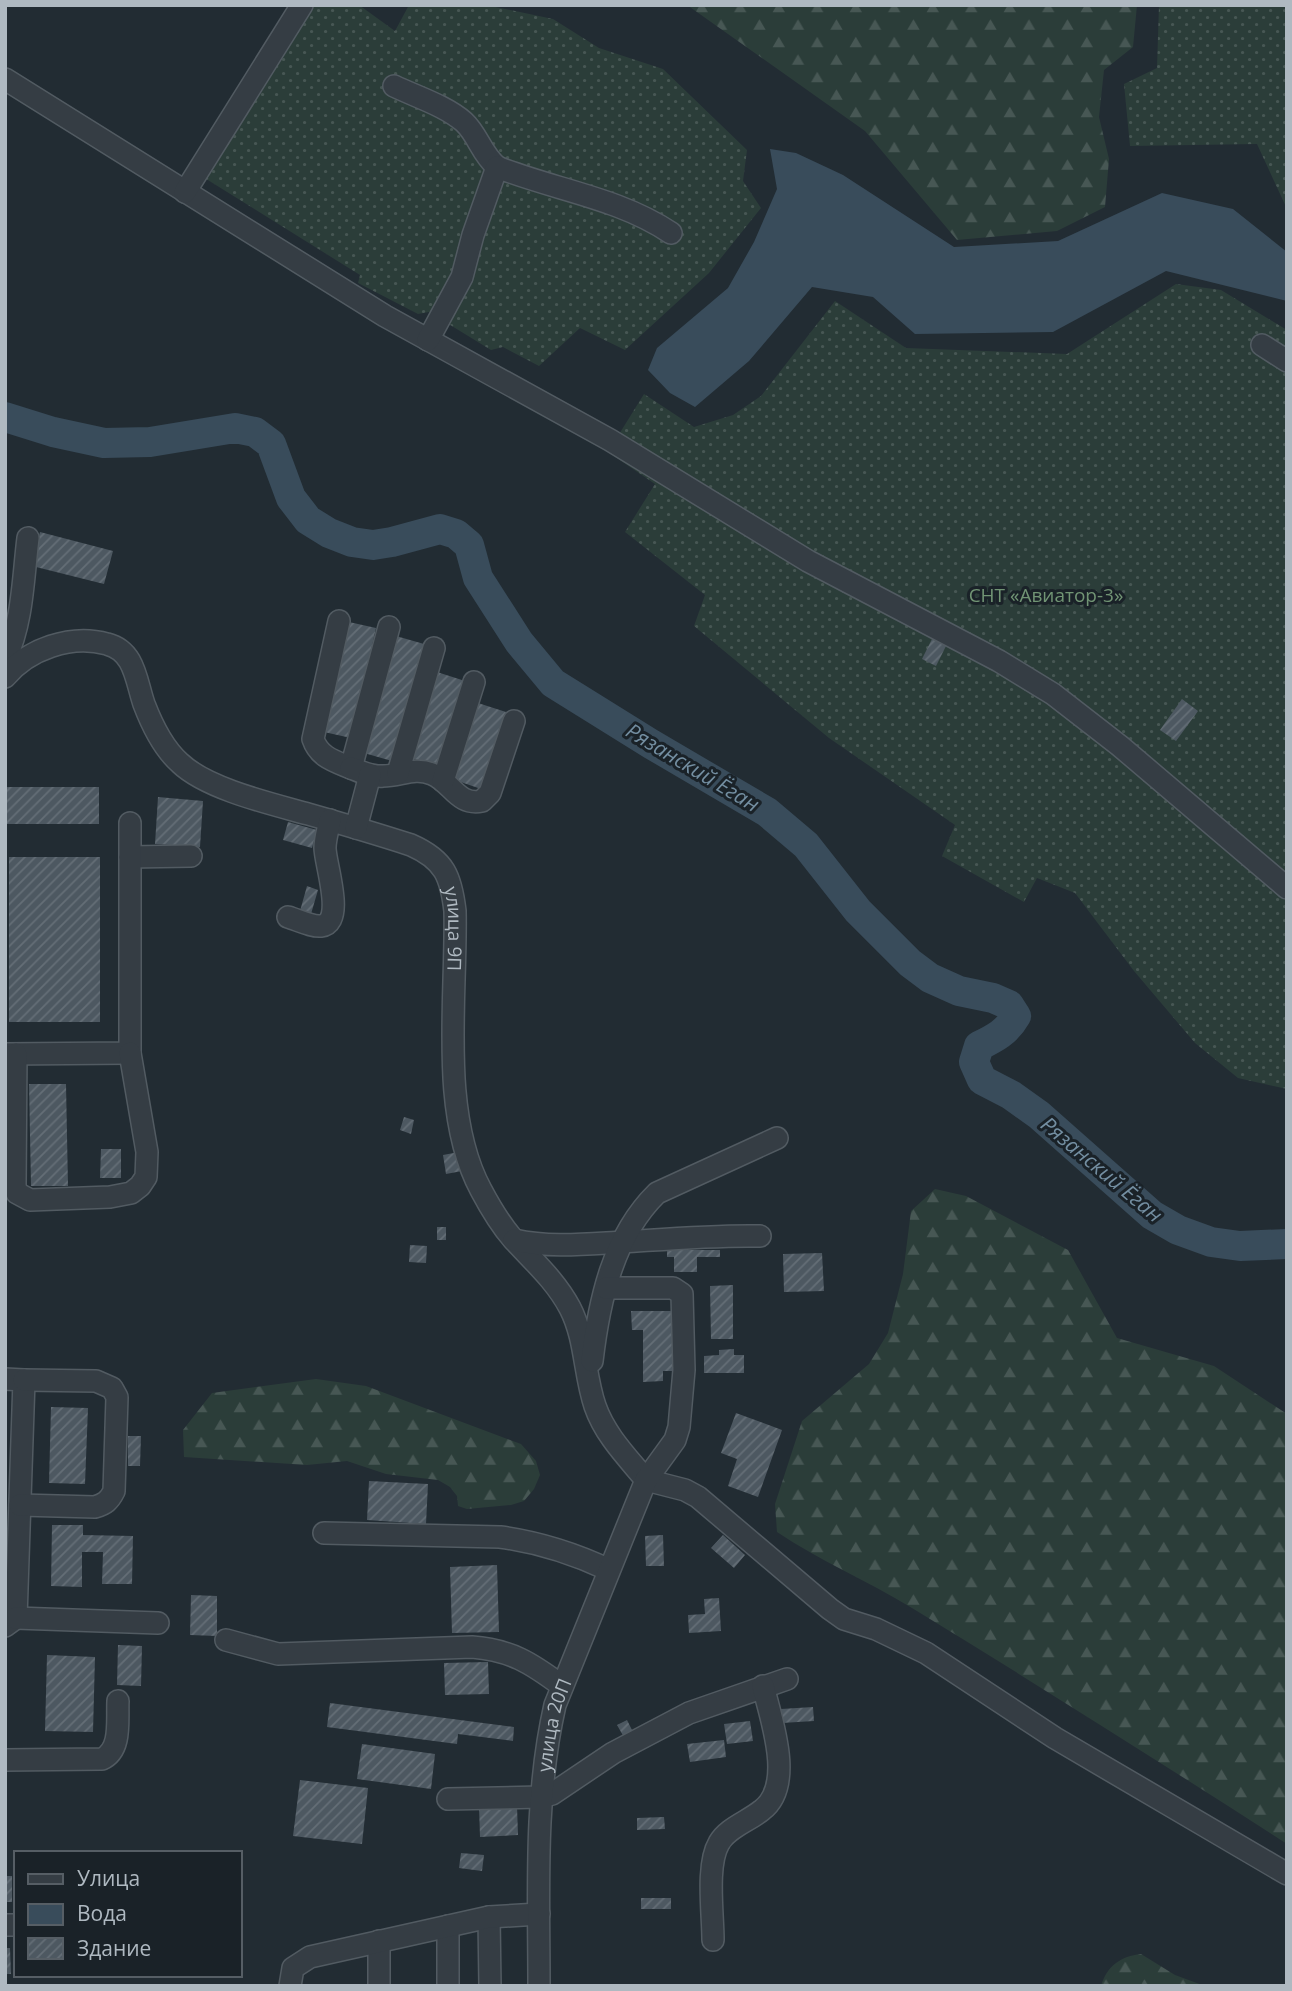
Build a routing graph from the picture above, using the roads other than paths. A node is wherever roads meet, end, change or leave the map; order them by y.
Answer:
1 (302, 5) edge
2 (5, 79) edge
3 (394, 86) dead end
4 (498, 167) junction
5 (185, 192) junction
6 (671, 233) dead end
7 (428, 340) junction
8 (1262, 345) dead end
9 (1287, 361) edge
10 (28, 537) dead end
11 (339, 621) dead end
12 (389, 627) dead end
13 (434, 648) dead end
14 (5, 660) edge
15 (5, 677) edge
16 (474, 682) dead end
17 (514, 721) dead end
18 (360, 771) junction
19 (398, 773) junction
20 (443, 781) junction
21 (330, 820) junction
22 (130, 823) dead end
23 (356, 828) junction
24 (191, 856) dead end
25 (130, 857) junction
26 (1287, 888) edge
27 (288, 917) dead end
28 (130, 1053) junction
29 (11, 1054) edge
30 (777, 1138) dead end
31 (10, 1185) edge
32 (760, 1236) dead end
33 (514, 1240) junction
34 (620, 1242) junction
35 (606, 1288) junction
36 (15, 1379) edge
37 (590, 1384) junction
38 (646, 1480) junction
39 (20, 1505) junction
40 (324, 1533) dead end
41 (609, 1570) junction
42 (11, 1622) edge
43 (158, 1623) dead end
44 (226, 1640) dead end
45 (787, 1679) dead end
46 (562, 1686) junction
47 (763, 1686) junction
48 (118, 1701) dead end
49 (5, 1760) edge
50 (541, 1797) junction
51 (448, 1798) dead end
52 (1287, 1874) edge
53 (539, 1914) junction
54 (489, 1917) junction
55 (448, 1926) junction
56 (713, 1940) dead end
57 (379, 1941) junction
58 (290, 1986) edge
59 (379, 1986) edge
60 (449, 1986) edge
61 (490, 1986) edge
62 (539, 1986) edge

1 - 5 street
2 - 5 street
3 - 4 street
4 - 6 street
4 - 7 street
5 - 7 street
7 - 26 street
8 - 9 street
10 - 14 street
11 - 18 street
12 - 18 street
13 - 19 street
15 - 21 street, улица 9П
16 - 20 street
17 - 20 street
18 - 19 street
18 - 23 street
19 - 20 street
21 - 23 street, улица 9П
21 - 27 street
22 - 25 street
23 - 33 street, улица 9П
24 - 25 street
25 - 28 street
28 - 29 street
28 - 31 street
29 - 31 street
30 - 34 street
32 - 34 street
33 - 34 street
33 - 37 street, улица 9П
34 - 35 street
35 - 37 street
35 - 38 street, улица 20П
36 - 39 street
36 - 39 street
37 - 38 street, улица 9П
38 - 41 street, улица 20П
38 - 52 street
39 - 42 street
40 - 41 street
41 - 46 street, улица 20П
42 - 43 street
44 - 46 street
45 - 47 street
46 - 50 street, улица 20П
47 - 50 street
47 - 56 street
48 - 49 street
50 - 51 street
50 - 53 street, улица 20П
53 - 54 street
53 - 62 street, улица 20П
54 - 55 street
54 - 61 street
55 - 57 street
55 - 60 street
57 - 58 street
57 - 59 street

